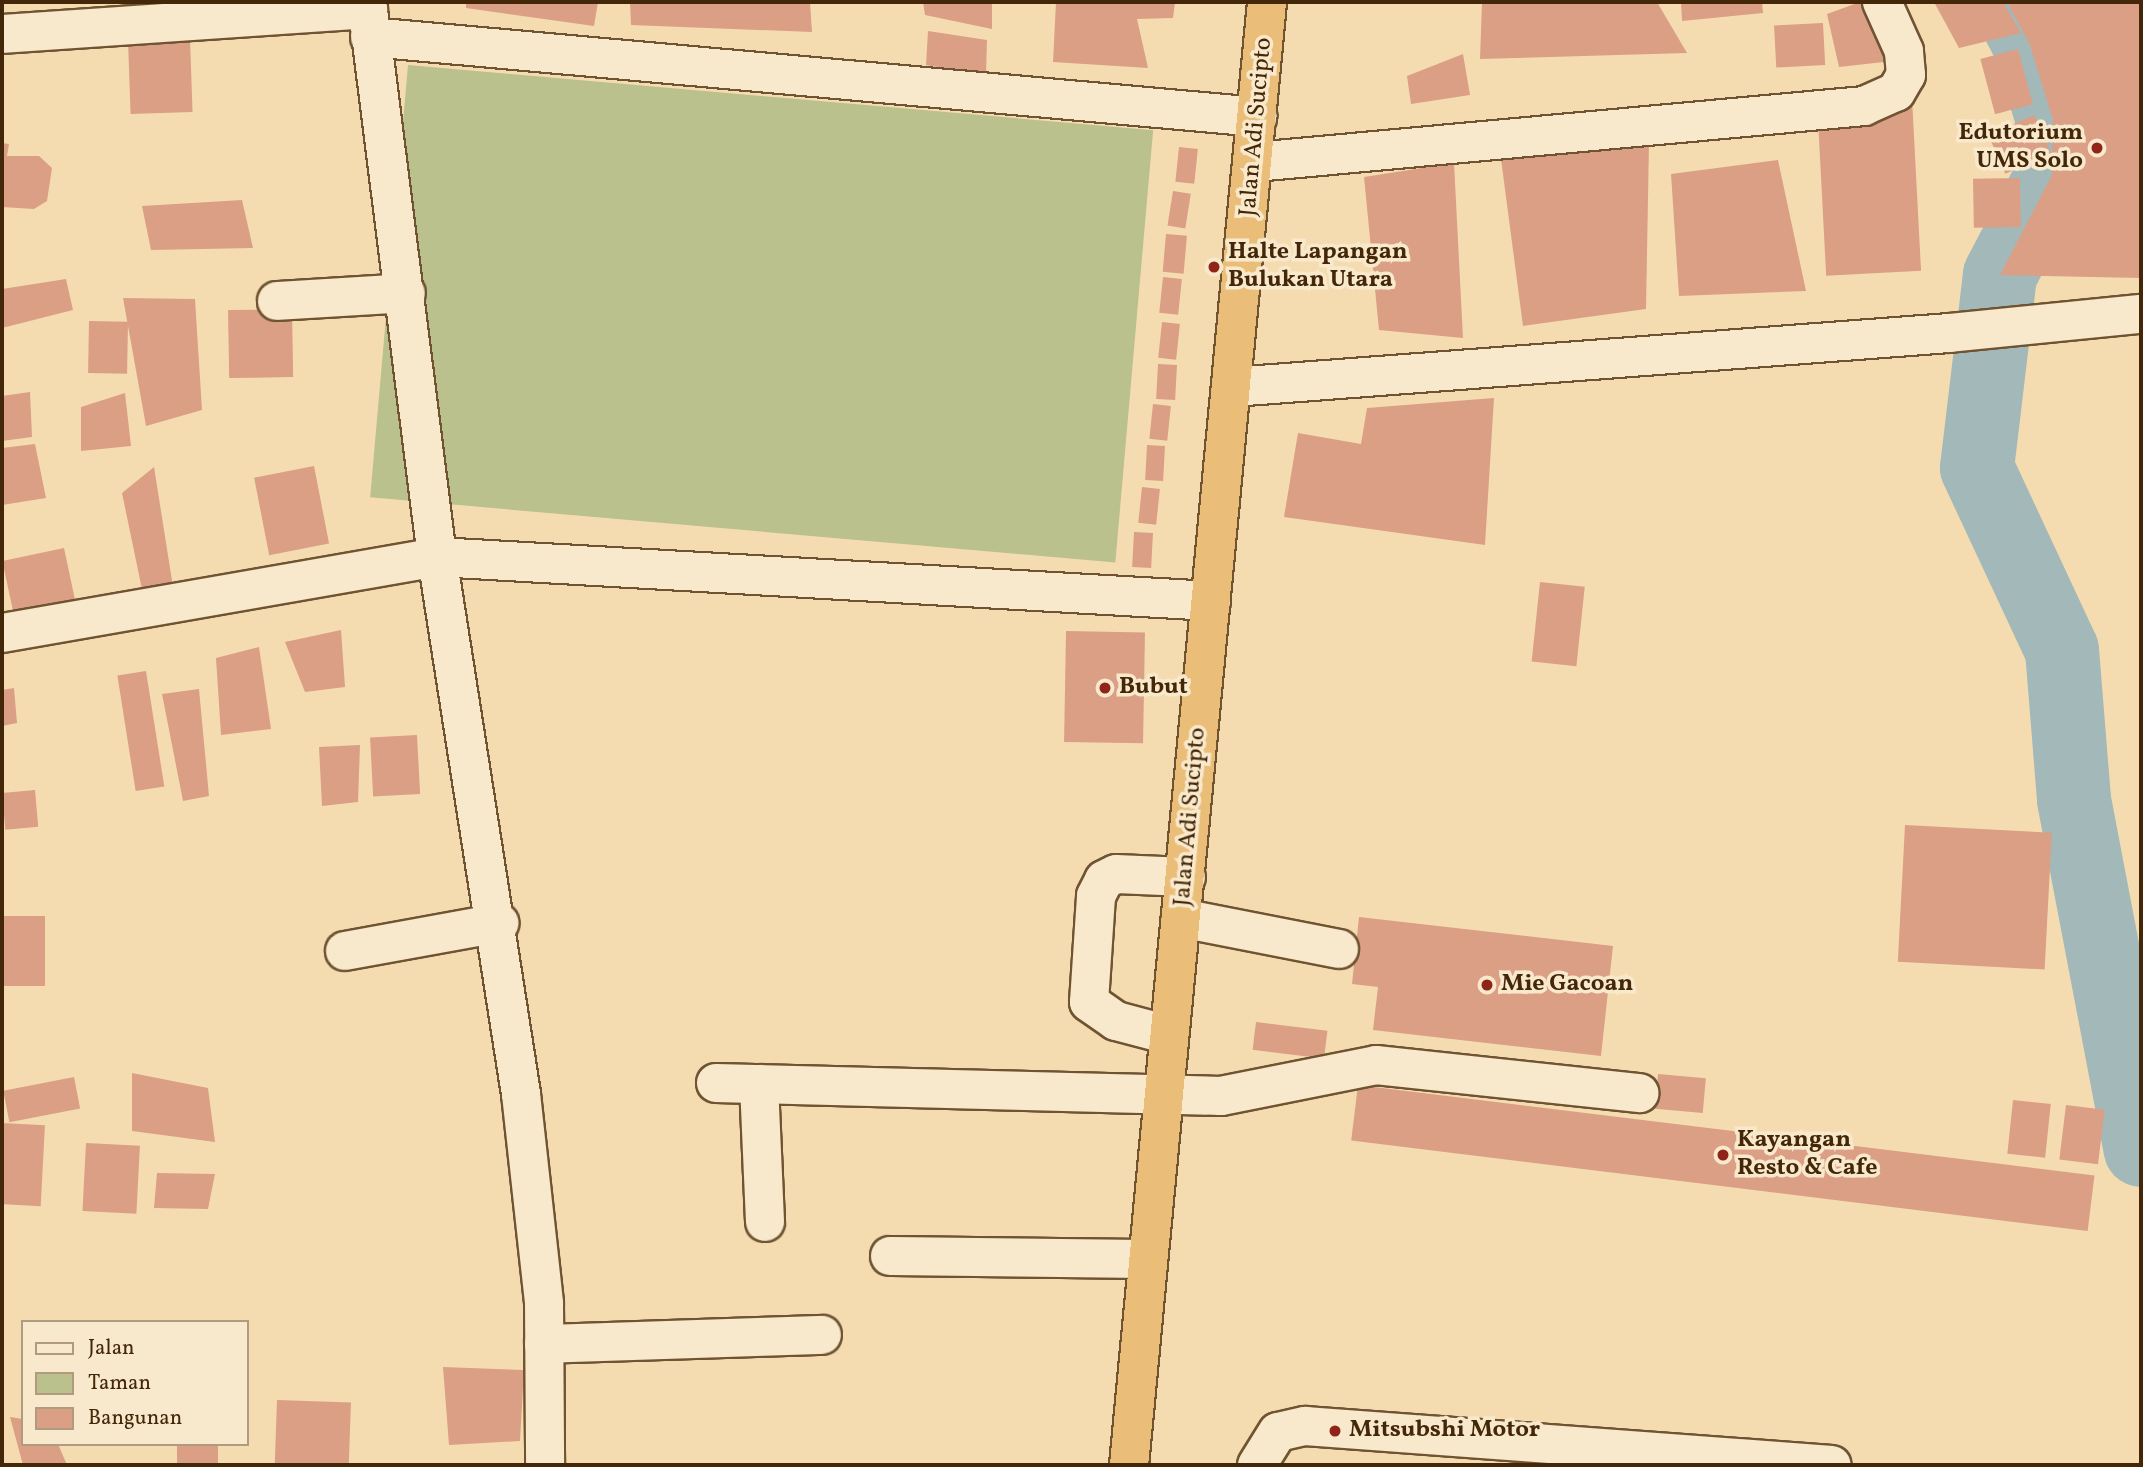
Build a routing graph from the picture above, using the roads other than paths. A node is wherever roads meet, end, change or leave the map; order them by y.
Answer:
1 (1267, 2) edge
2 (1882, 2) edge
3 (369, 16) edge
4 (2, 34) edge
5 (1257, 117) junction
6 (1255, 162) junction
7 (405, 293) junction
8 (276, 301) dead end
9 (2141, 314) edge
10 (1233, 387) junction
11 (437, 557) junction
12 (1211, 601) junction
13 (2, 633) edge
14 (1186, 877) junction
15 (1181, 918) junction
16 (499, 923) junction
17 (1339, 949) dead end
18 (345, 951) dead end
19 (1170, 1035) junction
20 (716, 1083) dead end
21 (759, 1084) junction
22 (1640, 1093) dead end
23 (1162, 1094) junction
24 (765, 1222) dead end
25 (890, 1256) dead end
26 (1146, 1259) junction
27 (822, 1335) dead end
28 (544, 1344) junction
29 (545, 1465) edge
30 (1129, 1465) edge
31 (1257, 1465) edge
32 (1832, 1465) edge

1 - 5 highway, Jalan Adi Sucipto
2 - 6 street
3 - 4 street
3 - 5 street
3 - 7 street
5 - 6 highway, Jalan Adi Sucipto
6 - 10 highway, Jalan Adi Sucipto
7 - 8 street
7 - 11 street
9 - 10 street
10 - 12 highway, Jalan Adi Sucipto
11 - 12 street
11 - 13 street
11 - 16 street
12 - 14 highway, Jalan Adi Sucipto
14 - 15 highway, Jalan Adi Sucipto
14 - 19 street
15 - 17 street
15 - 19 highway, Jalan Adi Sucipto
16 - 18 street
16 - 28 street
19 - 23 highway, Jalan Adi Sucipto
20 - 21 street
21 - 23 street
21 - 24 street
22 - 23 street
23 - 26 highway, Jalan Adi Sucipto
25 - 26 street
26 - 30 highway, Jalan Adi Sucipto
27 - 28 street
28 - 29 street
31 - 32 street

